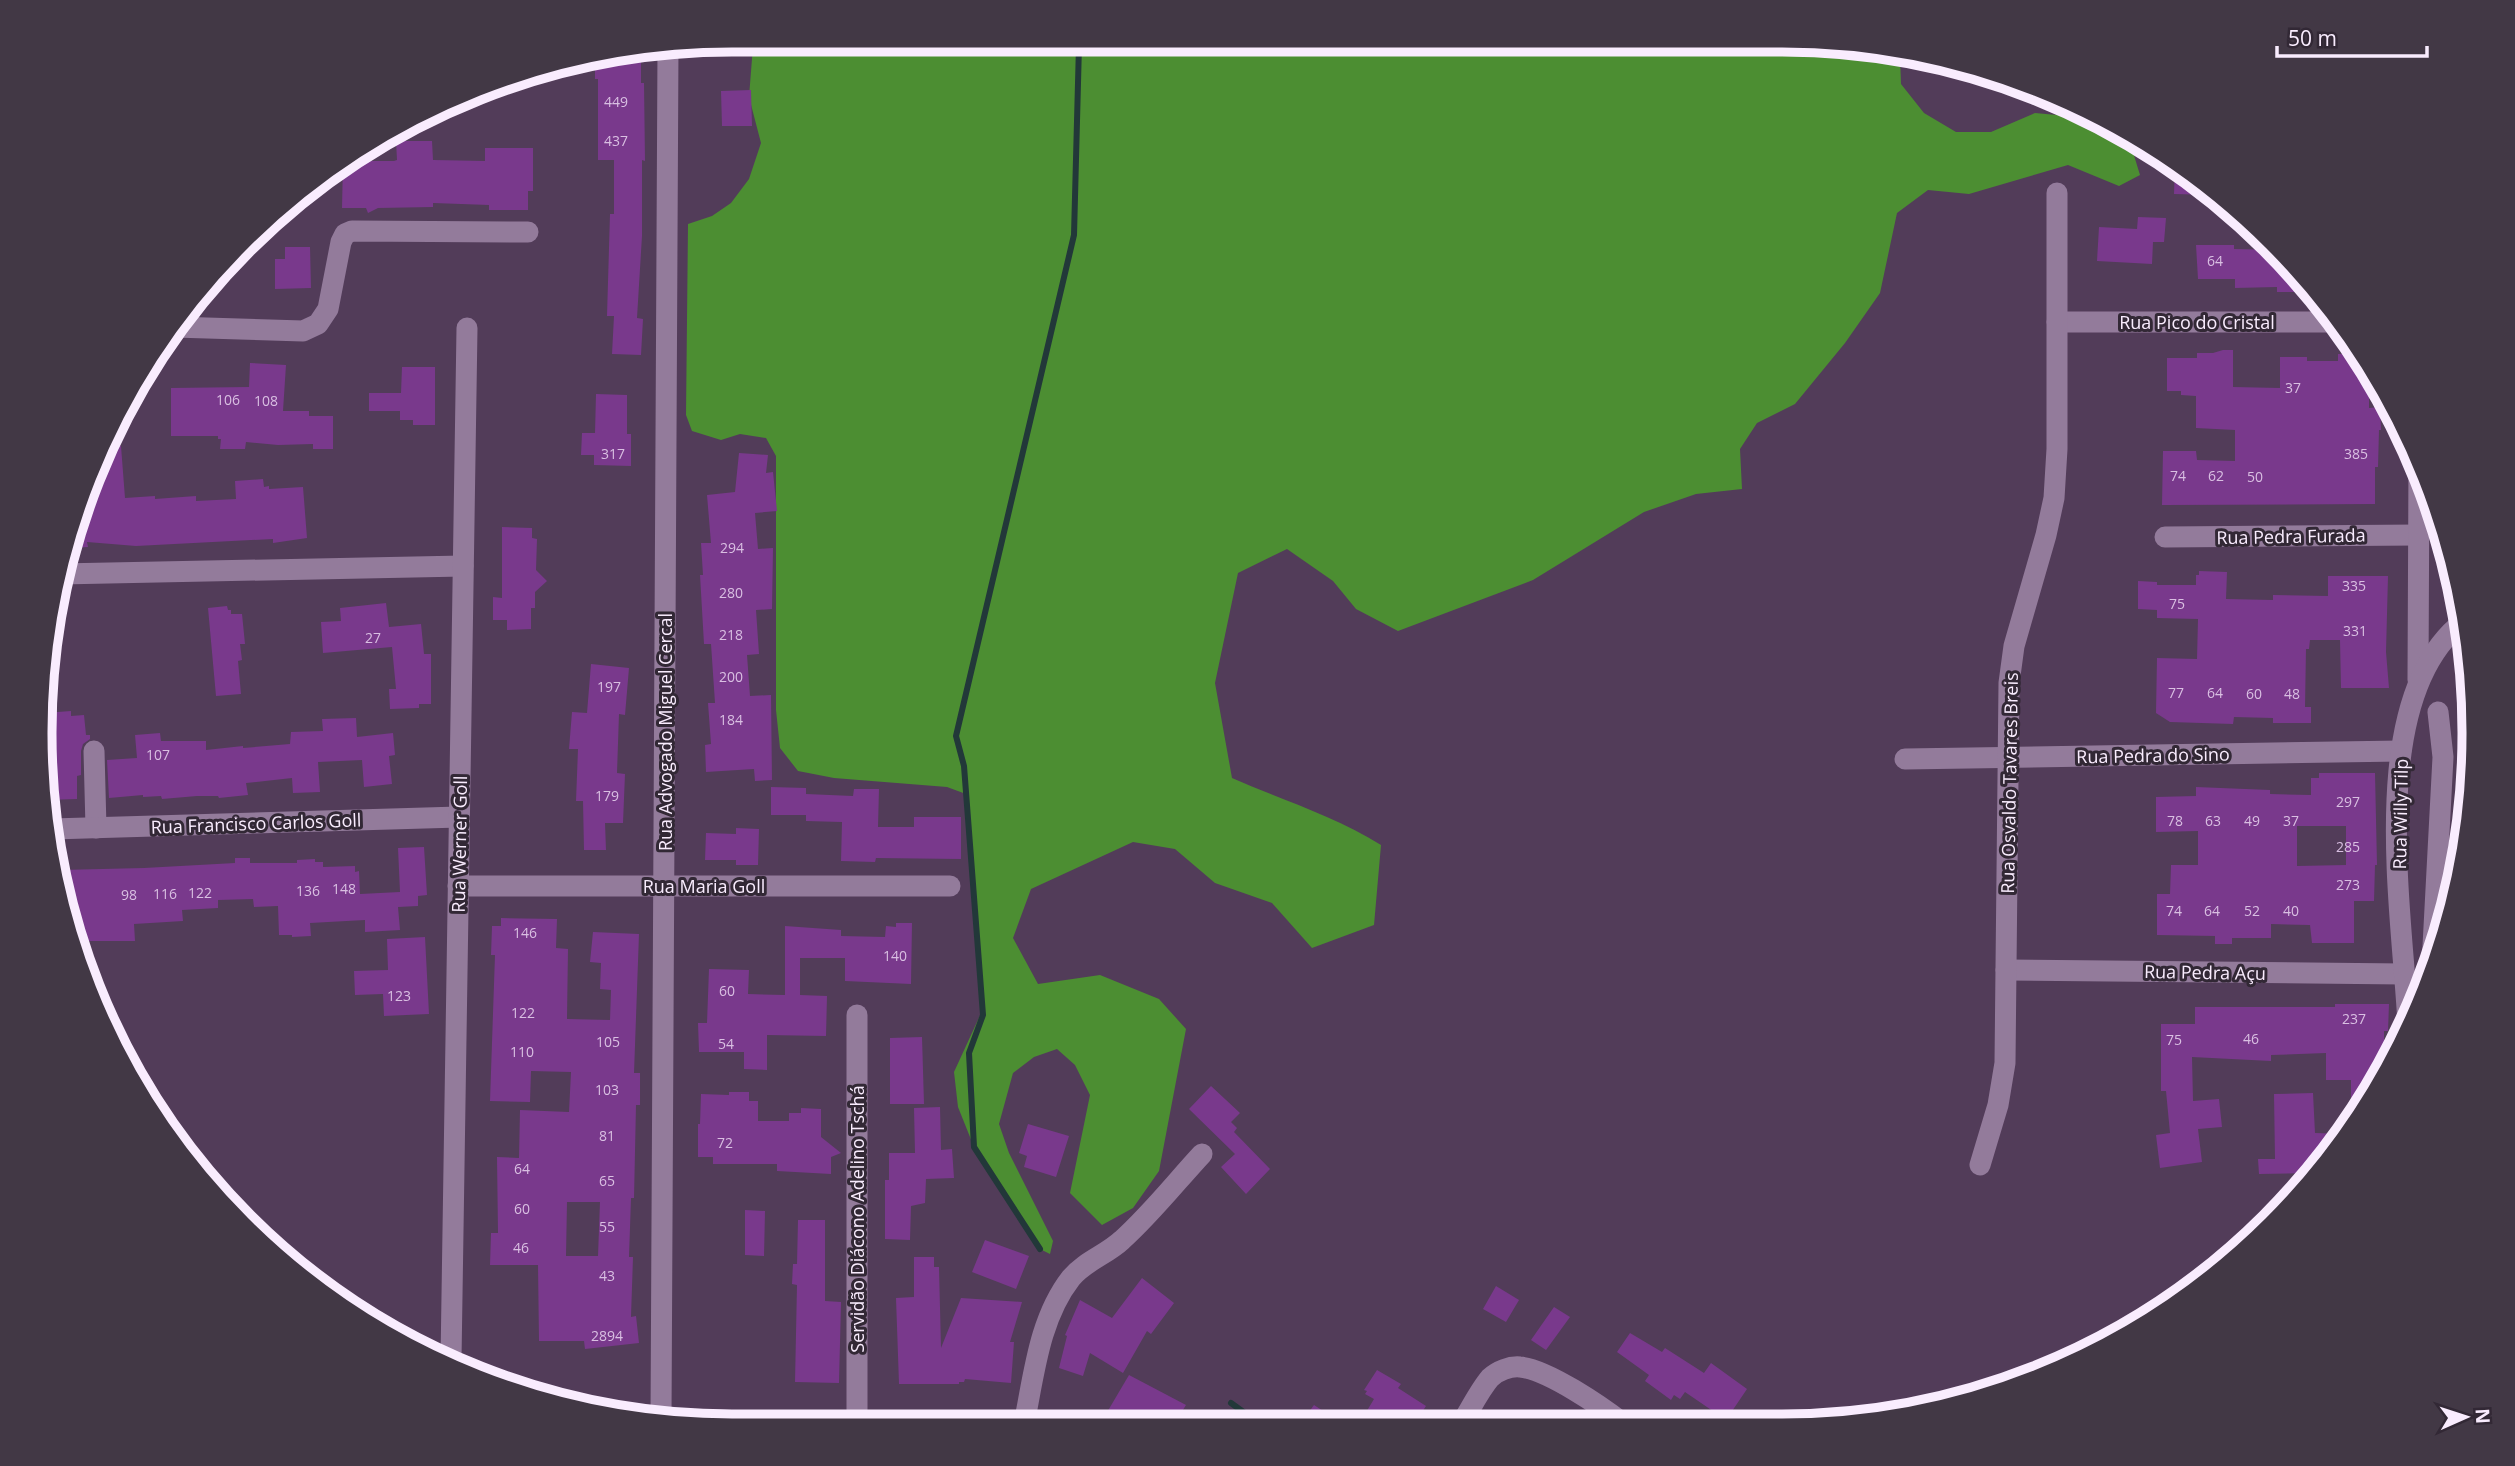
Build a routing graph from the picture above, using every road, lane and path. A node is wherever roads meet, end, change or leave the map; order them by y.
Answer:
1 (668, 56) edge
2 (2057, 192) dead end
3 (528, 232) dead end
4 (2057, 322) junction
5 (2324, 322) edge
6 (187, 327) edge
7 (467, 328) dead end
8 (2418, 492) edge
9 (2418, 535) junction
10 (2165, 537) dead end
11 (463, 566) junction
12 (72, 574) edge
13 (2455, 630) edge
14 (2418, 681) junction
15 (2438, 712) dead end
16 (94, 751) dead end
17 (2401, 751) junction
18 (2008, 758) junction
19 (1905, 759) dead end
20 (459, 817) junction
21 (96, 828) junction
22 (59, 829) edge
23 (458, 886) junction
24 (664, 886) junction
25 (950, 886) dead end
26 (2434, 925) edge
27 (2006, 970) junction
28 (2404, 974) junction
29 (2406, 1003) edge
30 (858, 1015) dead end
31 (1202, 1154) dead end
32 (1980, 1165) dead end
33 (451, 1352) edge
34 (660, 1409) edge
35 (858, 1414) edge
36 (1026, 1414) edge
37 (1467, 1414) edge
38 (1610, 1414) edge

1 - 24 street, Rua Advogado Miguel Cercal
2 - 4 street, Rua Osvaldo Tavares Breis
3 - 6 street
4 - 5 street, Rua Pico do Cristal
4 - 18 street, Rua Osvaldo Tavares Breis
7 - 11 street, Rua Werner Goll
8 - 9 street
9 - 10 street, Rua Pedra Furada
9 - 14 street
11 - 12 street
11 - 20 street, Rua Werner Goll
13 - 14 street, Rua Willy Tilp
14 - 17 street, Rua Willy Tilp
15 - 26 street
16 - 21 street
17 - 18 street, Rua Pedra do Sino
17 - 28 street, Rua Willy Tilp
18 - 19 street, Rua Pedra do Sino
18 - 27 street, Rua Osvaldo Tavares Breis
20 - 21 street, Rua Francisco Carlos Goll
20 - 23 street, Rua Werner Goll
21 - 22 street, Rua Francisco Carlos Goll
23 - 24 street, Rua Maria Goll
23 - 33 street, Rua Werner Goll
24 - 25 street, Rua Maria Goll
24 - 34 street, Rua Advogado Miguel Cercal
27 - 28 street, Rua Pedra Açu
27 - 32 street, Rua Osvaldo Tavares Breis
28 - 29 street, Rua Willy Tilp
30 - 35 street, Servidão Diácono Adelino Tschá
31 - 36 street
37 - 38 street

